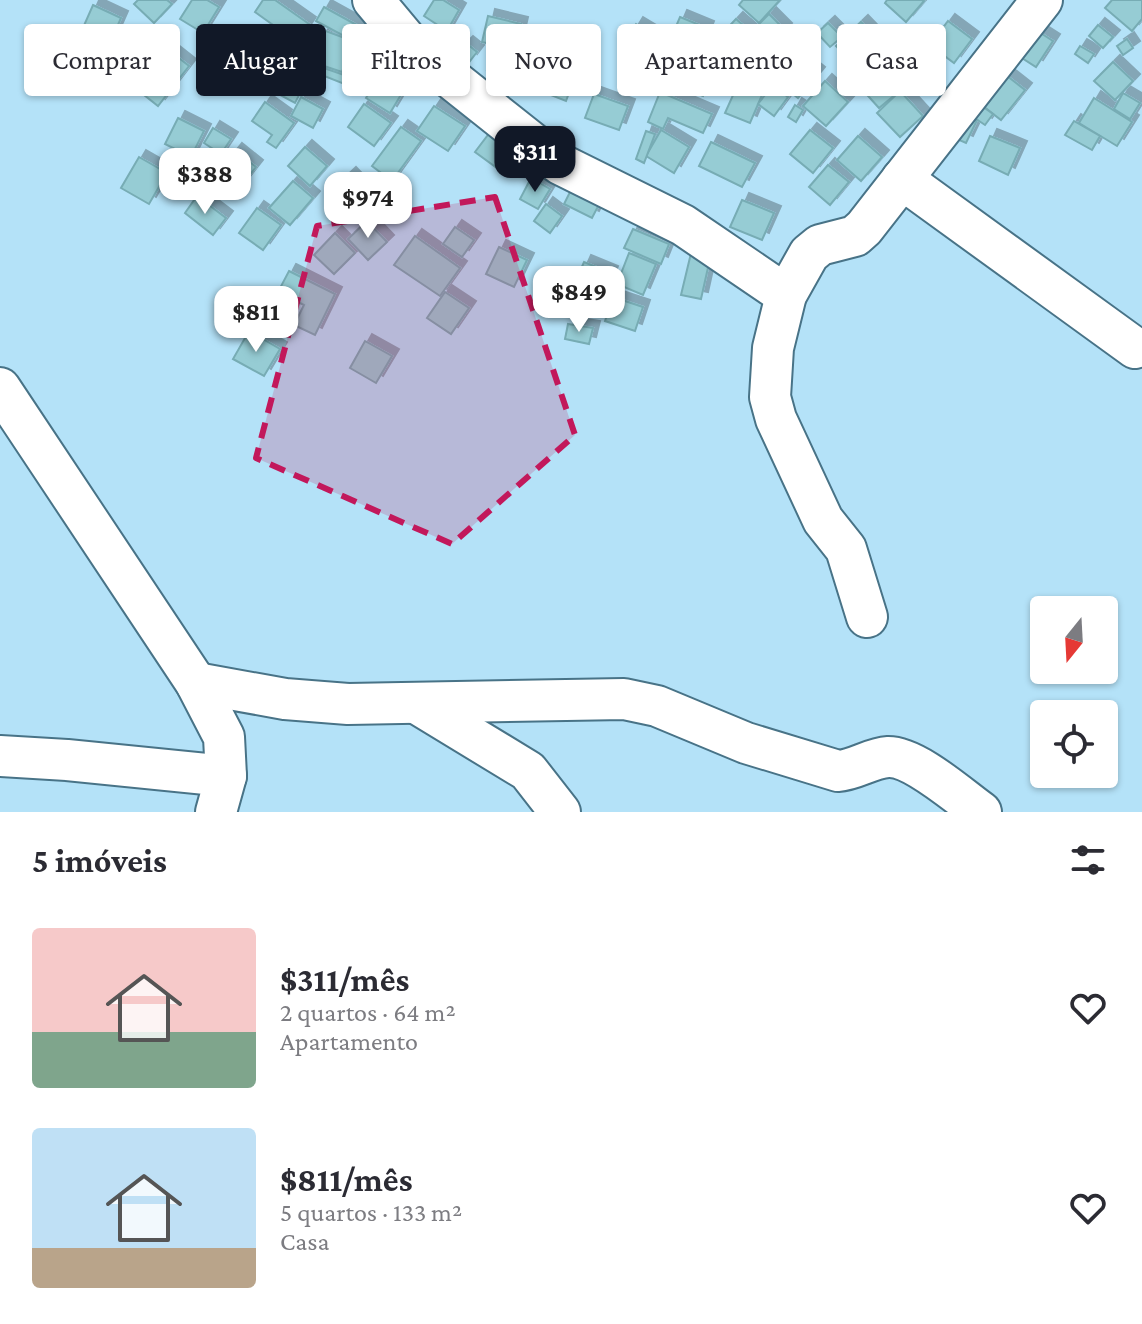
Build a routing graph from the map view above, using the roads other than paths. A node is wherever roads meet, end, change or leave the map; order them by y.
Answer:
1 (373, 0) edge
2 (1042, 0) edge
3 (902, 179) junction
4 (786, 295) junction
5 (1135, 348) dead end
6 (0, 388) edge
7 (867, 617) dead end
8 (196, 683) junction
9 (416, 703) junction
10 (0, 756) edge
11 (221, 794) edge
12 (560, 812) edge
13 (981, 812) edge

1 - 4 street
2 - 3 street
3 - 4 street
3 - 5 street
4 - 7 street
6 - 8 street
8 - 9 street
8 - 11 street
9 - 12 street
9 - 13 street
10 - 11 street

